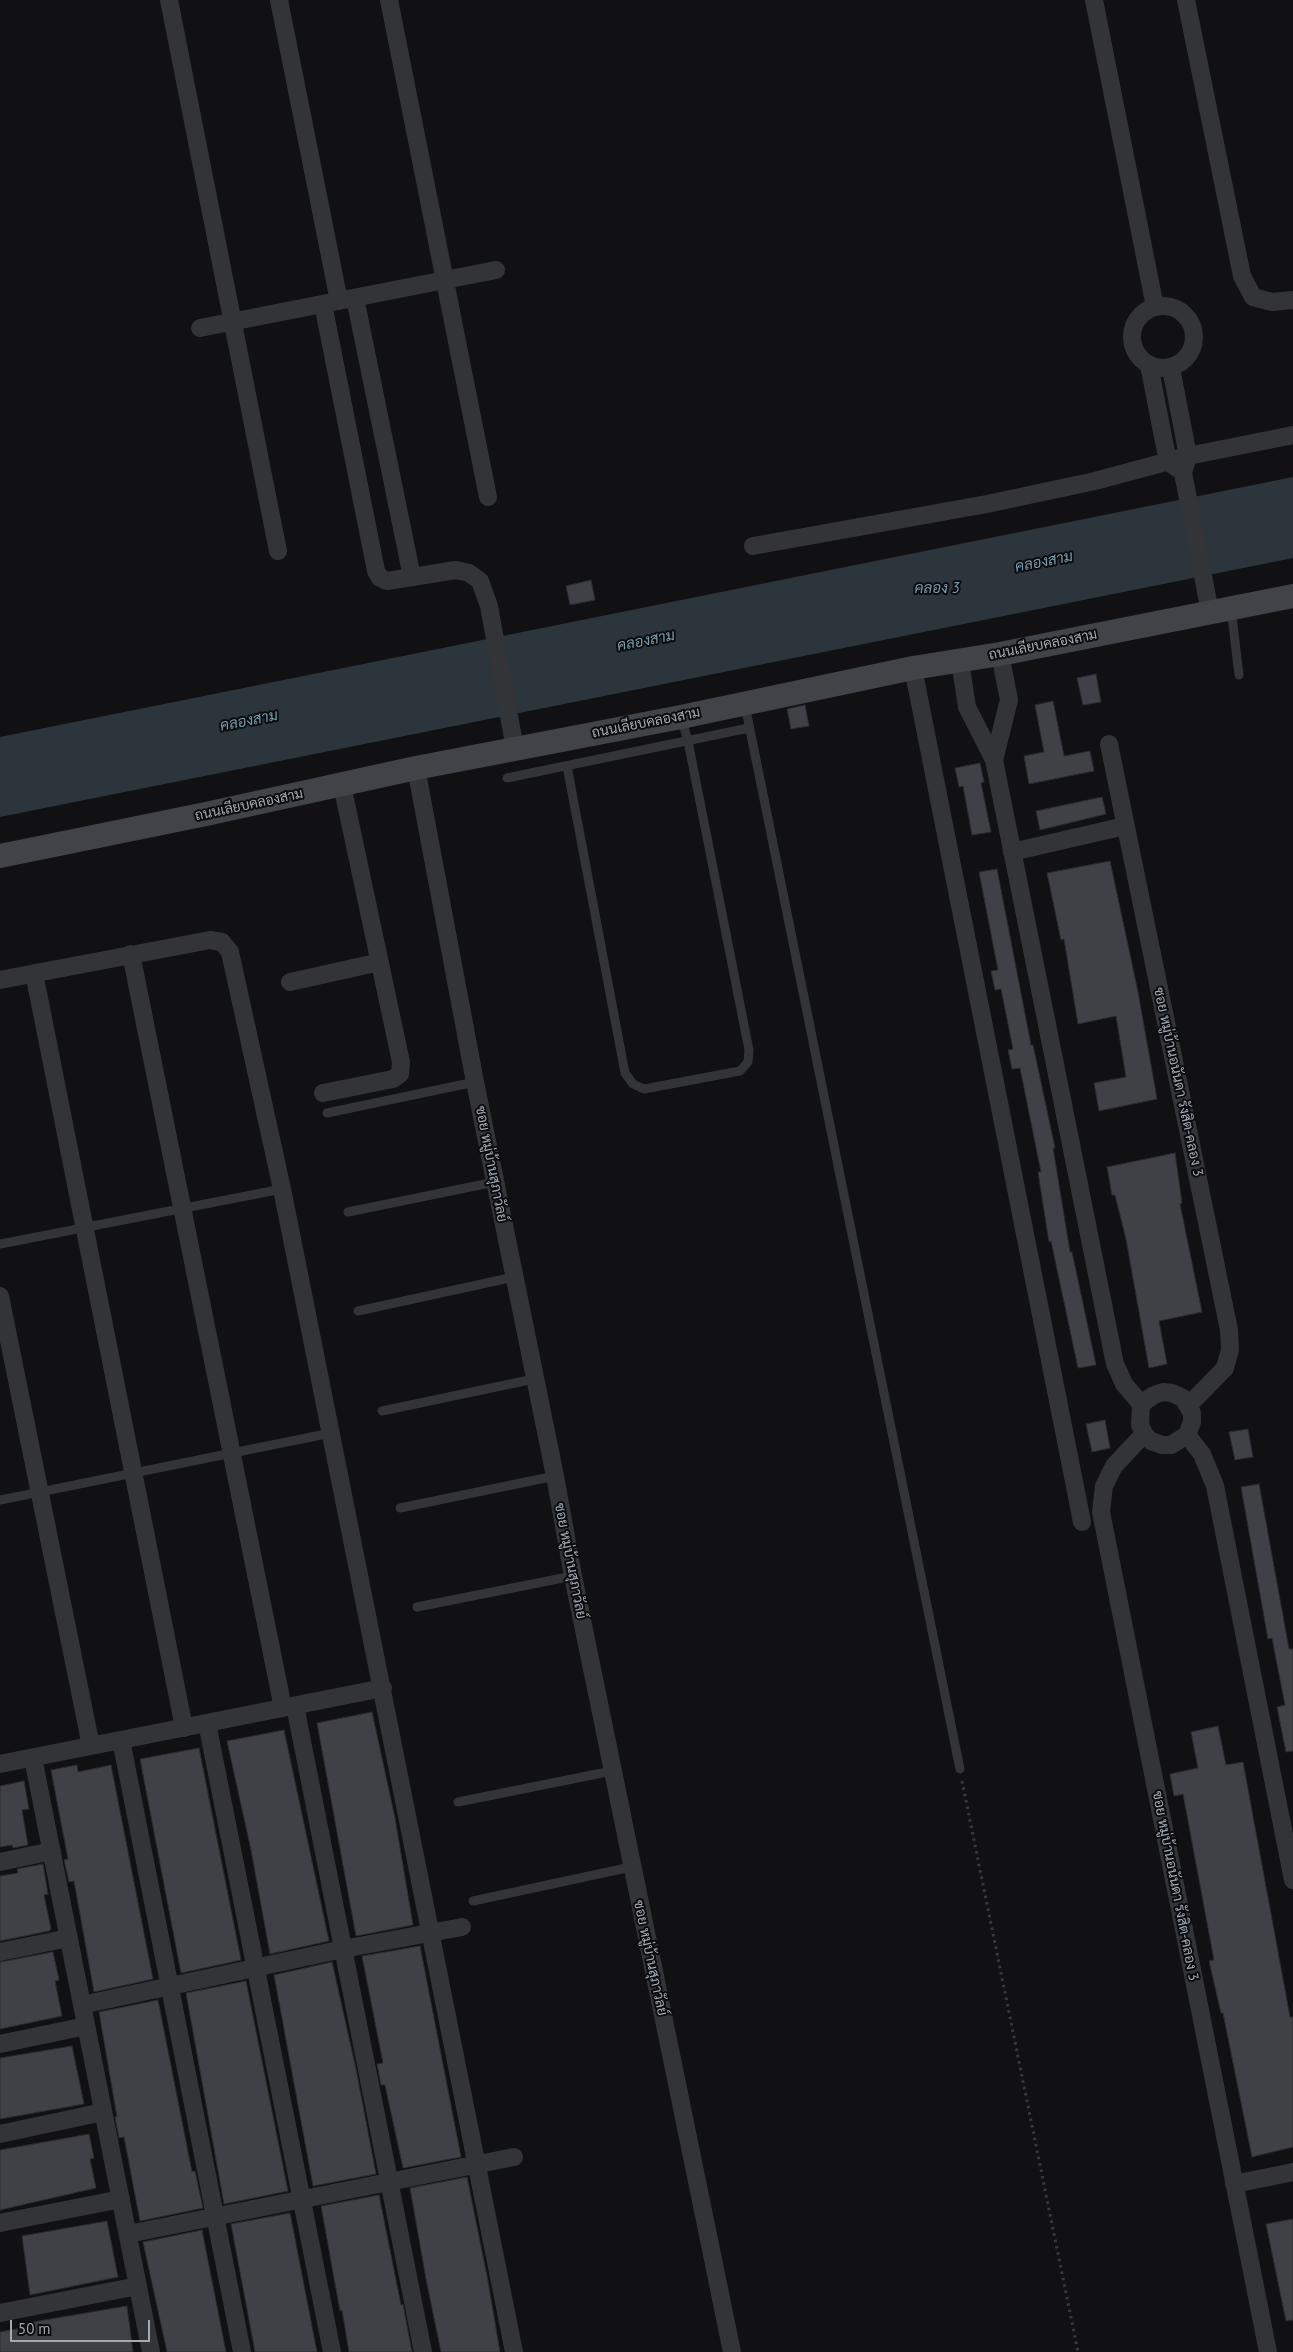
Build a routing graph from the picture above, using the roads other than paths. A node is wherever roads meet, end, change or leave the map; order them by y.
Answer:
1 (169, 0) edge
2 (279, 0) edge
3 (389, 0) edge
4 (1094, 0) edge
5 (1186, 0) edge
6 (496, 270) dead end
7 (445, 281) junction
8 (1293, 300) edge
9 (339, 301) junction
10 (1155, 307) junction
11 (232, 321) junction
12 (200, 328) dead end
13 (1149, 365) junction
14 (1171, 368) junction
15 (1293, 434) edge
16 (1168, 462) junction
17 (1185, 470) junction
18 (488, 497) dead end
19 (753, 546) dead end
20 (278, 551) dead end
21 (412, 577) junction
22 (1293, 596) edge
23 (1220, 610) junction
24 (1000, 654) junction
25 (960, 661) junction
26 (912, 668) junction
27 (1239, 675) dead end
28 (744, 702) junction
29 (681, 717) junction
30 (749, 728) junction
31 (688, 741) junction
32 (1109, 744) dead end
33 (515, 749) junction
34 (994, 760) junction
35 (567, 766) junction
36 (416, 768) junction
37 (507, 778) dead end
38 (342, 785) junction
39 (1125, 826) junction
40 (1012, 852) junction
41 (0, 856) edge
42 (131, 954) junction
43 (380, 962) junction
44 (34, 973) junction
45 (0, 980) edge
46 (290, 982) dead end
47 (475, 1082) junction
48 (323, 1093) dead end
49 (327, 1113) dead end
50 (494, 1182) junction
51 (282, 1189) junction
52 (182, 1208) junction
53 (348, 1212) dead end
54 (84, 1228) junction
55 (0, 1244) edge
56 (514, 1277) junction
57 (0, 1296) edge
58 (358, 1312) dead end
59 (534, 1379) junction
60 (1141, 1404) junction
61 (1189, 1405) junction
62 (382, 1411) dead end
63 (331, 1433) junction
64 (1144, 1434) junction
65 (1187, 1435) junction
66 (231, 1453) junction
67 (133, 1473) junction
68 (555, 1476) junction
69 (39, 1492) junction
70 (0, 1500) edge
71 (400, 1508) dead end
72 (1082, 1522) dead end
73 (572, 1576) junction
74 (417, 1607) dead end
75 (383, 1688) junction
76 (289, 1707) junction
77 (208, 1723) junction
78 (184, 1728) junction
79 (121, 1740) junction
80 (91, 1746) junction
81 (33, 1758) junction
82 (0, 1764) edge
83 (960, 1768) road end
84 (612, 1771) junction
85 (458, 1802) dead end
86 (52, 1852) junction
87 (0, 1862) edge
88 (631, 1867) junction
89 (1293, 1880) edge
90 (473, 1901) dead end
91 (462, 1927) dead end
92 (431, 1933) junction
93 (69, 1938) junction
94 (344, 1949) junction
95 (0, 1952) edge
96 (256, 1967) junction
97 (169, 1986) junction
98 (82, 2005) junction
99 (86, 2026) junction
100 (0, 2044) edge
101 (103, 2112) junction
102 (0, 2134) edge
103 (514, 2157) dead end
104 (477, 2165) junction
105 (1293, 2172) edge
106 (390, 2182) junction
107 (1234, 2184) junction
108 (121, 2200) junction
109 (302, 2200) junction
110 (215, 2217) junction
111 (0, 2223) edge
112 (128, 2234) junction
113 (138, 2286) junction
114 (0, 2313) edge
115 (151, 2352) edge
116 (242, 2352) edge
117 (332, 2352) edge
118 (423, 2352) edge
119 (514, 2352) edge
120 (732, 2352) edge
121 (1268, 2352) edge

1 - 11 street
2 - 9 street
3 - 7 street
4 - 10 street
5 - 8 street
6 - 7 street
7 - 9 street
7 - 18 street
9 - 11 street
9 - 21 street
9 - 21 street
10 - 13 street
10 - 14 street
11 - 12 street
11 - 20 street
13 - 14 street
13 - 16 street
14 - 17 street
15 - 17 street
16 - 17 street
16 - 19 street
17 - 23 street
21 - 33 street
22 - 23 main road, ถนนเลียบคลองสาม
23 - 24 main road, ถนนเลียบคลองสาม
23 - 27 lane
24 - 25 main road, ถนนเลียบคลองสาม
24 - 34 street
25 - 26 main road, ถนนเลียบคลองสาม
25 - 34 street
26 - 28 main road, ถนนเลียบคลองสาม
26 - 72 street
28 - 29 main road, ถนนเลียบคลองสาม
28 - 30 lane
29 - 31 lane
29 - 33 main road, ถนนเลียบคลองสาม
30 - 31 lane
30 - 83 lane
31 - 35 lane
31 - 35 lane
32 - 39 street, ซอย หมู่บ้านอนันดา รังสิต-คลอง 3
33 - 36 main road, ถนนเลียบคลองสาม
34 - 40 street
35 - 37 lane
36 - 38 main road, ถนนเลียบคลองสาม
36 - 47 street, ซอย หมู่บ้านสุภาวัลย์
38 - 41 main road, ถนนเลียบคลองสาม
38 - 43 street
39 - 40 street
39 - 61 street, ซอย หมู่บ้านอนันดา รังสิต-คลอง 3
40 - 60 street
42 - 44 street
42 - 51 street
42 - 52 street
43 - 46 street
43 - 48 street
44 - 45 street
44 - 54 street
47 - 49 lane
47 - 50 street, ซอย หมู่บ้านสุภาวัลย์
50 - 53 lane
50 - 56 street, ซอย หมู่บ้านสุภาวัลย์
51 - 52 lane
51 - 63 street
52 - 54 lane
52 - 66 street
54 - 55 lane
54 - 67 street
56 - 58 lane
56 - 59 street, ซอย หมู่บ้านสุภาวัลย์
57 - 69 street
59 - 62 lane
59 - 68 street, ซอย หมู่บ้านสุภาวัลย์
60 - 61 street
60 - 64 street
61 - 65 street
63 - 66 lane
63 - 75 street
64 - 65 street
64 - 107 street, ซอย หมู่บ้านอนันดา รังสิต-คลอง 3
65 - 89 street
66 - 67 lane
66 - 76 street
67 - 69 lane
67 - 78 street
68 - 71 lane
68 - 73 street, ซอย หมู่บ้านสุภาวัลย์
69 - 70 lane
69 - 80 street
73 - 74 lane
73 - 84 street, ซอย หมู่บ้านสุภาวัลย์
75 - 76 street
75 - 92 street
76 - 77 street
76 - 94 street
77 - 78 street
77 - 96 street
78 - 79 street
79 - 80 street
79 - 97 street
80 - 81 street
81 - 82 street
81 - 86 street
84 - 85 lane
84 - 88 street, ซอย หมู่บ้านสุภาวัลย์
86 - 87 street
86 - 93 street
88 - 90 lane
88 - 120 street, ซอย หมู่บ้านสุภาวัลย์
91 - 92 street
92 - 94 street
92 - 104 street
93 - 95 street
93 - 98 street
94 - 96 street
94 - 106 street
96 - 97 street
96 - 109 street
97 - 98 street
97 - 110 street
98 - 99 street
99 - 100 street
99 - 101 street
101 - 102 street
101 - 108 street
103 - 104 street
104 - 106 street
104 - 119 street
105 - 107 street
106 - 109 street
106 - 118 street
107 - 121 street, ซอย หมู่บ้านอนันดา รังสิต-คลอง 3
108 - 111 street
108 - 112 street
109 - 110 street
109 - 117 street
110 - 112 street
110 - 116 street
112 - 113 street
113 - 114 street
113 - 115 street

